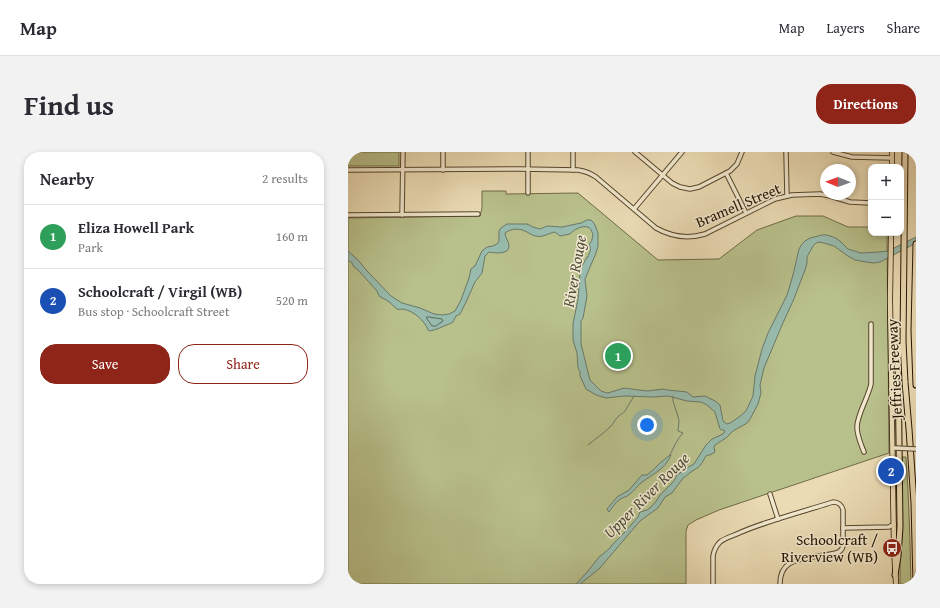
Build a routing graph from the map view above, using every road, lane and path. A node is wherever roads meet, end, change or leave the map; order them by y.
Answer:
1 (403, 152) edge
2 (443, 152) edge
3 (528, 152) edge
4 (573, 152) edge
5 (635, 152) edge
6 (682, 152) edge
7 (742, 152) edge
8 (786, 152) edge
9 (833, 152) edge
10 (892, 152) edge
11 (906, 152) edge
12 (892, 158) junction
13 (892, 164) edge
14 (528, 169) junction
15 (348, 170) edge
16 (403, 170) junction
17 (443, 170) junction
18 (573, 170) junction
19 (726, 173) junction
20 (662, 175) junction
21 (528, 193) dead end
22 (787, 196) junction
23 (868, 203) edge
24 (634, 209) junction
25 (478, 214) dead end
26 (746, 214) junction
27 (348, 215) edge
28 (402, 215) junction
29 (891, 236) edge
30 (916, 244) edge
31 (916, 250) edge
32 (871, 324) dead end
33 (903, 341) junction
34 (916, 382) edge
35 (894, 448) junction
36 (916, 448) edge
37 (864, 452) dead end
38 (770, 494) dead end
39 (778, 519) junction
40 (894, 524) junction
41 (843, 528) junction
42 (895, 575) junction
43 (713, 584) edge
44 (780, 584) edge
45 (896, 584) edge
46 (916, 584) edge

1 - 16 street
2 - 17 street
3 - 14 street
4 - 18 street
5 - 20 street
6 - 20 street
7 - 19 street
8 - 22 street
9 - 12 street
10 - 12 main road
11 - 33 highway, Jeffries Freeway
12 - 13 main road
14 - 17 street, Bramell Street
14 - 18 street, Bramell Street
14 - 21 street
15 - 16 street, Bramell Street
16 - 17 street, Bramell Street
16 - 28 street
18 - 24 street, Bramell Street
19 - 20 street
19 - 26 street
20 - 24 street
22 - 23 street, Bramell Street
22 - 26 street, Bramell Street
24 - 26 street, Bramell Street
25 - 28 street
27 - 28 street
29 - 35 main road
30 - 31 highway, Jeffries Freeway
31 - 34 highway, Jeffries Freeway
32 - 37 street
33 - 42 highway
33 - 46 highway, Jeffries Freeway
35 - 36 street, bridge
35 - 40 main road
38 - 39 street
39 - 41 street
39 - 43 street
40 - 41 street
40 - 42 main road
41 - 44 street
42 - 45 main road

